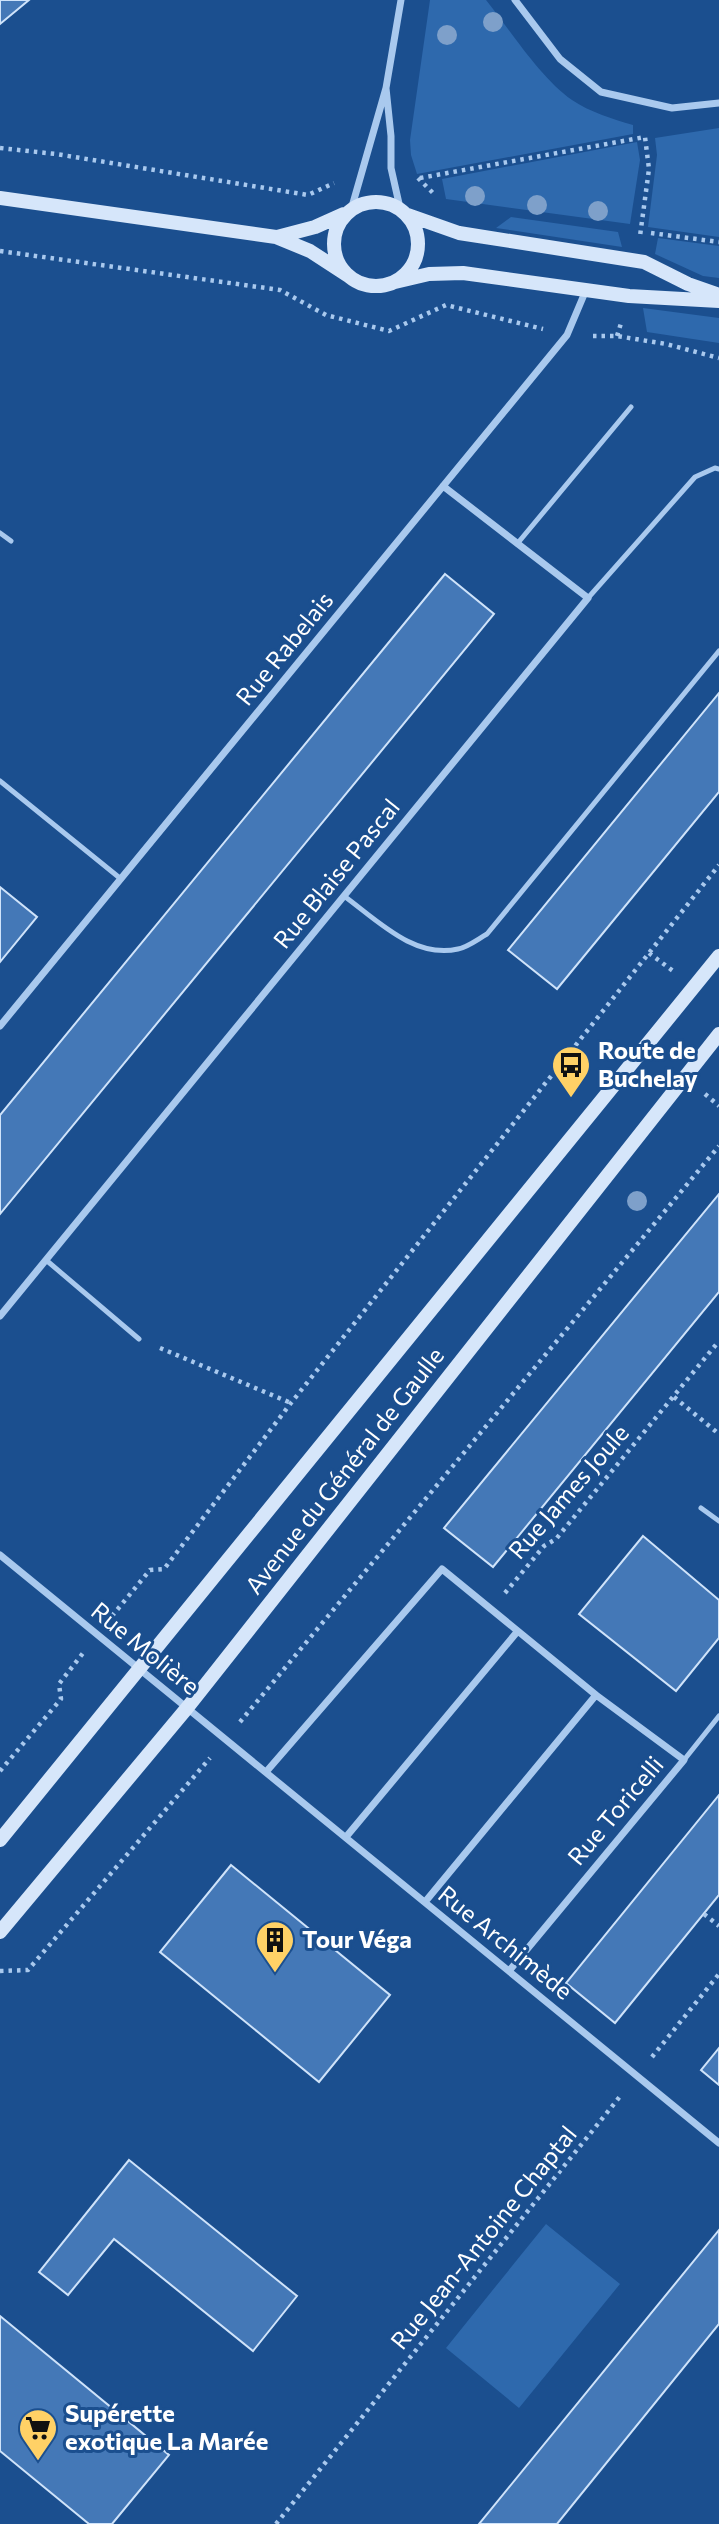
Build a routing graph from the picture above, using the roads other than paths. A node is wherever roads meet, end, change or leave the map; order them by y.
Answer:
1 (401, 0) edge
2 (515, 0) edge
3 (386, 89) junction
4 (719, 103) edge
5 (0, 198) edge
6 (349, 211) junction
7 (404, 212) junction
8 (276, 237) junction
9 (353, 279) junction
10 (395, 282) junction
11 (586, 289) junction
12 (719, 295) edge
13 (719, 301) edge
14 (631, 407) dead end
15 (719, 469) edge
16 (443, 486) junction
17 (0, 533) edge
18 (11, 541) dead end
19 (517, 544) junction
20 (588, 598) junction
21 (719, 651) edge
22 (0, 781) edge
23 (121, 879) junction
24 (344, 896) junction
25 (719, 956) edge
26 (0, 1026) edge
27 (719, 1034) edge
28 (46, 1260) junction
29 (0, 1316) edge
30 (139, 1339) road end
31 (701, 1508) dead end
32 (719, 1521) edge
33 (0, 1555) edge
34 (517, 1632) junction
35 (138, 1668) junction
36 (596, 1695) junction
37 (187, 1708) junction
38 (719, 1716) edge
39 (684, 1760) junction
40 (266, 1772) junction
41 (346, 1837) junction
42 (0, 1840) edge
43 (425, 1902) junction
44 (0, 1932) edge
45 (509, 1971) junction
46 (719, 2143) edge

1 - 3 street
2 - 4 street
3 - 6 street
3 - 7 street
5 - 8 main road
6 - 7 main road
6 - 8 main road
6 - 9 main road
7 - 10 main road
7 - 12 main road
8 - 9 main road
9 - 10 main road
10 - 11 main road
11 - 13 main road
11 - 16 street, Rue Rabelais
14 - 19 lane
15 - 20 lane
16 - 19 street
16 - 23 street, Rue Rabelais
17 - 18 lane
19 - 20 street
20 - 24 street, Rue Blaise Pascal
21 - 24 lane
22 - 23 lane
23 - 26 street, Rue Rabelais
24 - 28 street, Rue Blaise Pascal
25 - 35 main road, Avenue du Général de Gaulle
27 - 37 main road, Avenue du Général de Gaulle
28 - 29 street, Rue Blaise Pascal
28 - 30 lane
31 - 32 lane
33 - 35 street, Rue Molière
34 - 36 street, Rue Toricelli
34 - 40 street, Rue Toricelli
34 - 41 street
35 - 37 street, Rue Molière
35 - 42 main road, Avenue du Général de Gaulle
36 - 39 street, Rue Toricelli
36 - 43 street
37 - 40 street, Rue Molière
37 - 44 main road, Avenue du Général de Gaulle
38 - 39 lane
39 - 45 street, Rue Toricelli
40 - 41 street, Rue Archimède
41 - 43 street, Rue Archimède
43 - 45 street, Rue Archimède
45 - 46 street, Rue Archimède

